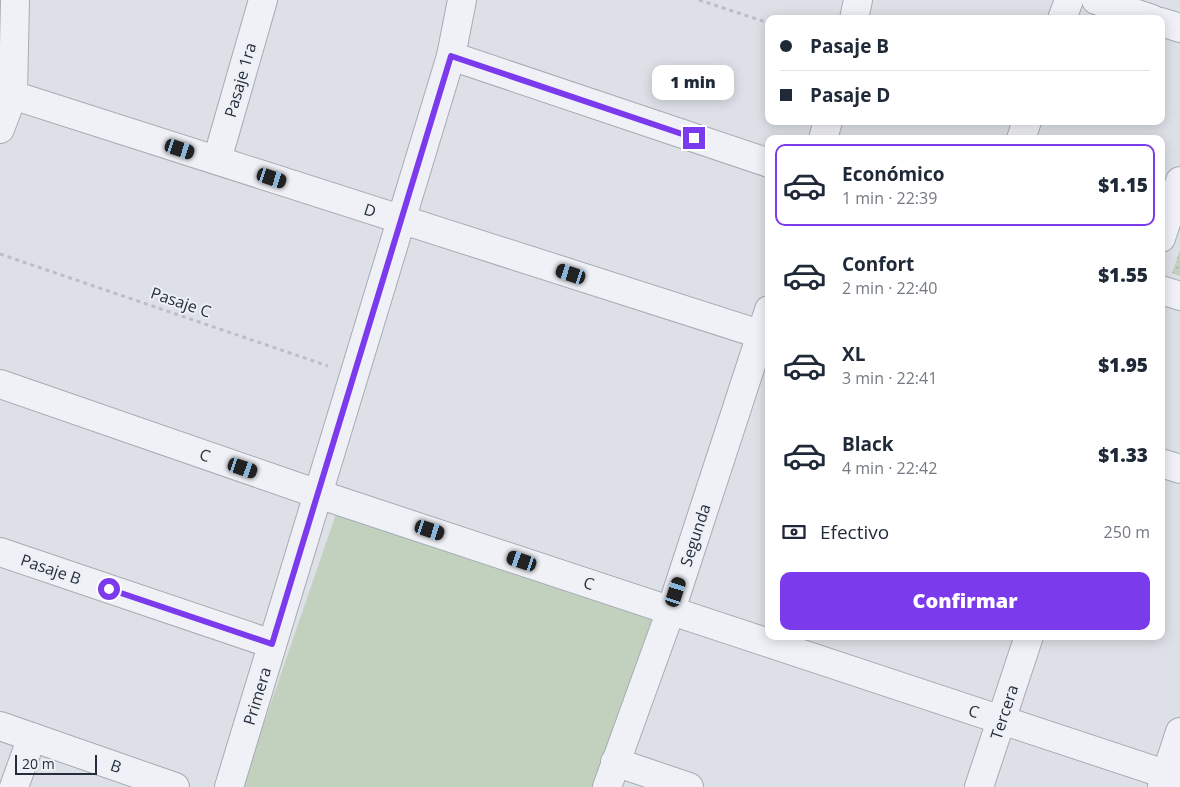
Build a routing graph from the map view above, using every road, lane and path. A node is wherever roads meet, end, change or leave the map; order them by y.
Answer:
1 (15, 0) edge
2 (263, 0) edge
3 (462, 0) edge
4 (699, 0) edge
5 (858, 0) edge
6 (1069, 0) edge
7 (1096, 0) edge
8 (855, 15) edge
9 (1063, 15) edge
10 (1140, 15) edge
11 (765, 22) edge
12 (1165, 23) edge
13 (1180, 28) edge
14 (451, 56) junction
15 (6, 93) edge
16 (0, 129) edge
17 (217, 160) junction
18 (765, 162) edge
19 (1180, 181) edge
20 (401, 220) junction
21 (1165, 226) edge
22 (0, 254) edge
23 (1165, 291) edge
24 (1180, 296) edge
25 (765, 327) edge
26 (765, 330) edge
27 (354, 374) junction
28 (0, 384) edge
29 (1165, 464) edge
30 (1180, 469) edge
31 (318, 494) junction
32 (0, 552) edge
33 (670, 610) junction
34 (1028, 640) edge
35 (272, 644) junction
36 (1001, 720) junction
37 (0, 726) edge
38 (1180, 732) edge
39 (32, 737) junction
40 (611, 775) edge
41 (1169, 780) edge
42 (14, 787) edge
43 (175, 787) edge
44 (229, 787) edge
45 (689, 787) edge
46 (979, 787) edge

1 - 15 street
2 - 17 street, Pasaje 1ra
3 - 14 street, Primera
4 - 11 path
5 - 8 street
6 - 9 street
7 - 10 street
12 - 13 street
14 - 18 street
14 - 20 street, Primera
15 - 16 street
15 - 17 street, D
17 - 20 street, D
19 - 21 street
20 - 25 street, D
20 - 27 street, Primera
22 - 27 path, Pasaje C
23 - 24 street
26 - 33 street, Segunda
27 - 31 street, Primera
28 - 31 street, C
29 - 30 street
31 - 33 street, C
31 - 35 street, Primera
32 - 35 street, Pasaje B
33 - 36 street, C
33 - 40 street, Segunda
34 - 36 street, Tercera
35 - 44 street, Primera
36 - 41 street, C
36 - 46 street, Tercera
37 - 39 street, B
38 - 41 street
39 - 42 street
39 - 43 street, B
40 - 45 street

